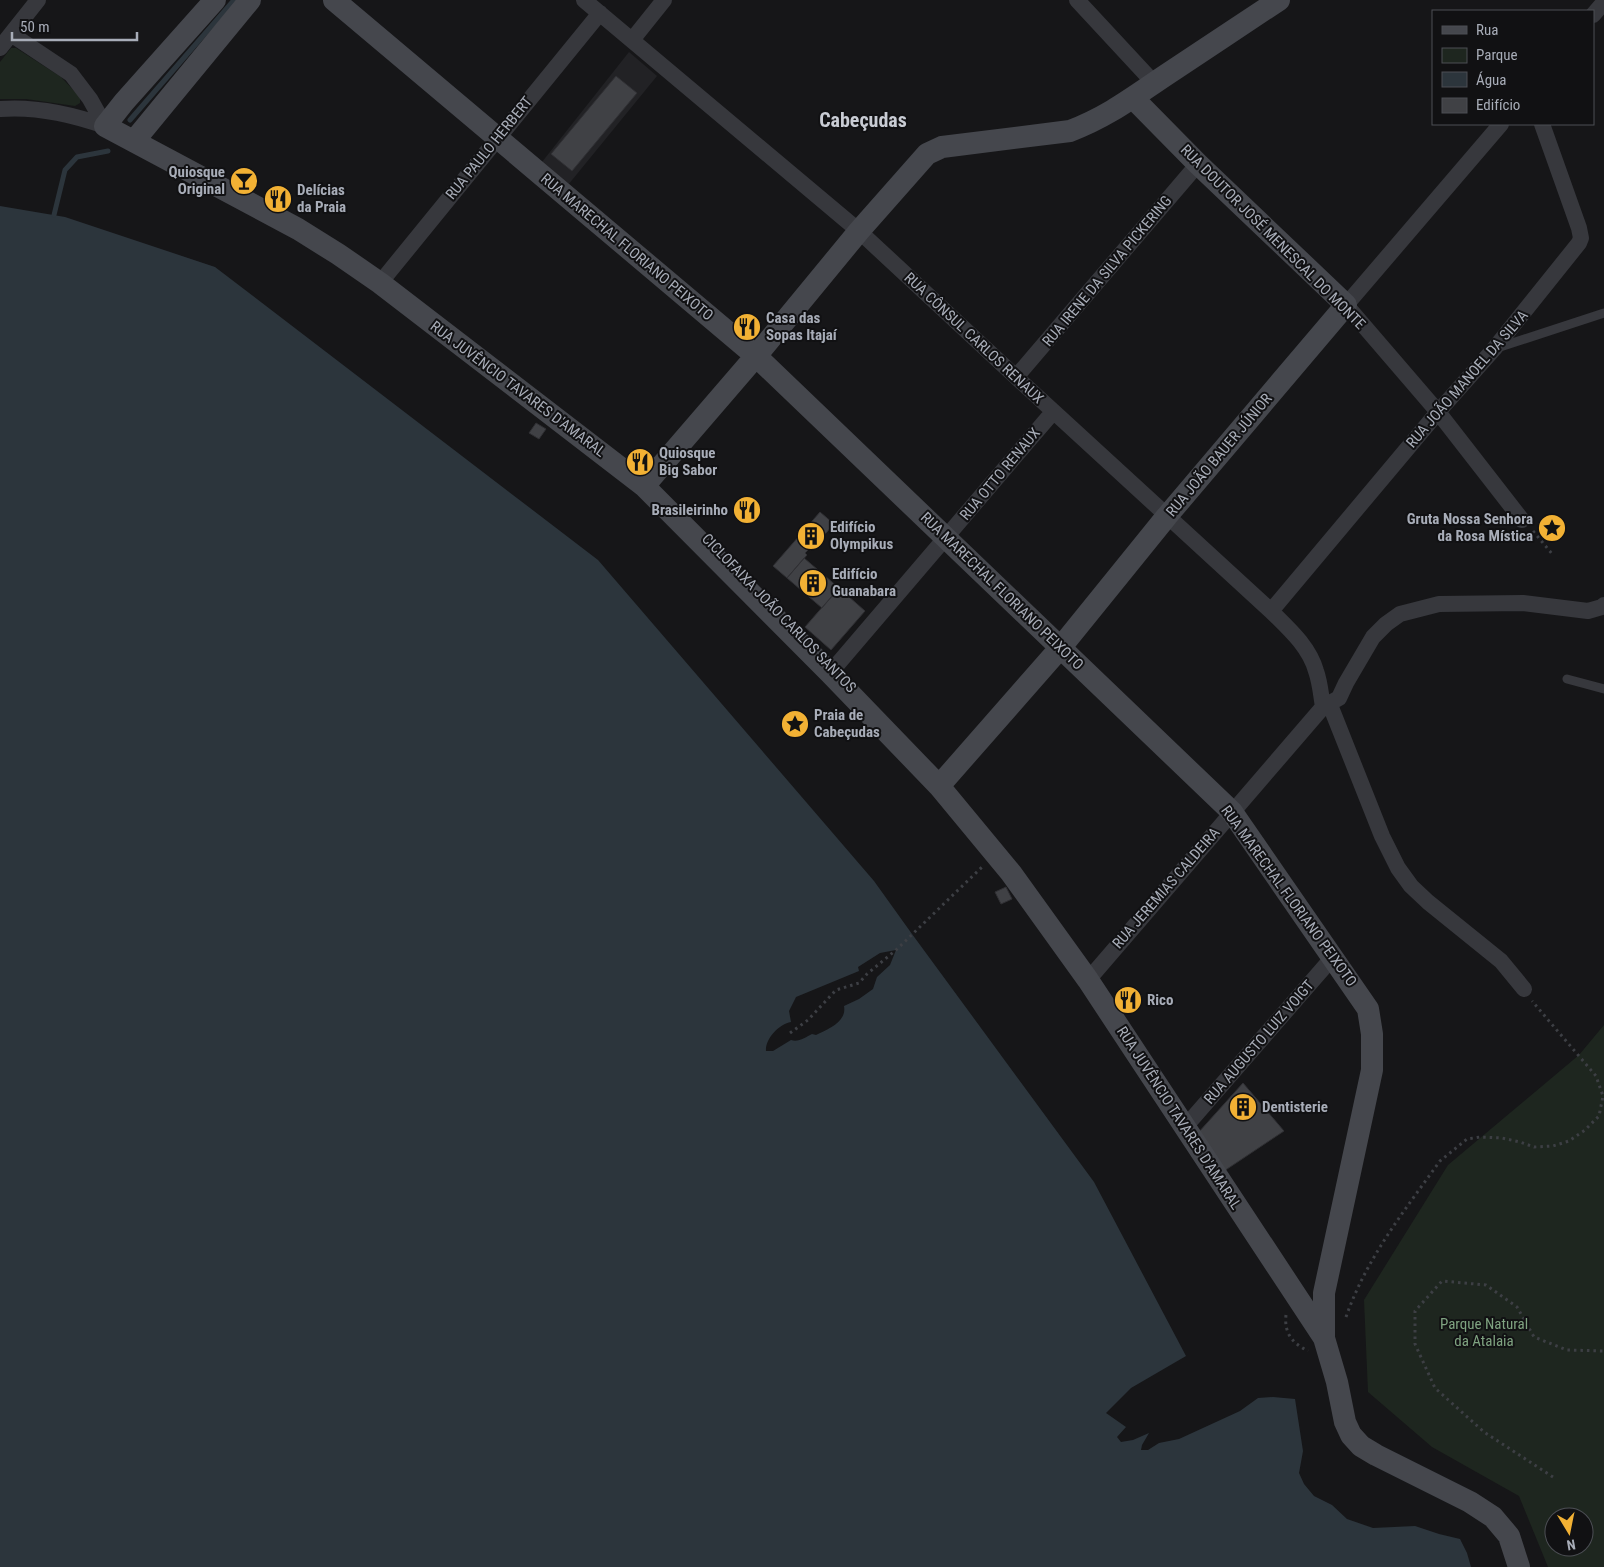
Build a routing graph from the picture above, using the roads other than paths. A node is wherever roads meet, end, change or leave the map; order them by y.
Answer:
1 (38, 0) edge
2 (215, 0) edge
3 (250, 0) edge
4 (334, 0) edge
5 (584, 0) edge
6 (664, 0) edge
7 (1279, 0) edge
8 (1604, 2) edge
9 (1085, 3) edge
10 (600, 13) junction
11 (1594, 14) edge
12 (11, 34) junction
13 (632, 40) junction
14 (0, 48) edge
15 (1154, 83) junction
16 (1134, 99) junction
17 (0, 109) edge
18 (1499, 125) edge
19 (1542, 125) edge
20 (105, 126) junction
21 (498, 138) junction
22 (134, 141) junction
23 (1198, 164) junction
24 (859, 231) junction
25 (380, 283) junction
26 (1346, 305) junction
27 (1604, 313) edge
28 (1494, 349) junction
29 (756, 356) junction
30 (1016, 377) junction
31 (1053, 412) junction
32 (1438, 412) junction
33 (644, 486) junction
34 (1167, 516) junction
35 (1522, 520) road end
36 (947, 538) junction
37 (1603, 607) edge
38 (1271, 611) junction
39 (1060, 647) junction
40 (830, 673) junction
41 (1567, 679) dead end
42 (1604, 689) edge
43 (1323, 706) junction
44 (938, 786) junction
45 (1232, 812) junction
46 (1333, 957) junction
47 (1088, 980) junction
48 (1524, 989) road end
49 (1185, 1126) junction
50 (1324, 1293) junction
51 (1300, 1303) junction
52 (1324, 1338) junction
53 (1519, 1567) edge

1 - 12 street
2 - 20 street
3 - 22 street
4 - 21 street, RUA MARECHAL FLORIANO PEIXOTO
5 - 10 street, RUA CÔNSUL CARLOS RENAUX
6 - 13 street
7 - 15 street
8 - 11 street
9 - 15 street
10 - 13 street, RUA CÔNSUL CARLOS RENAUX
10 - 21 street, RUA PAULO HERBERT
12 - 14 street
12 - 20 street
13 - 24 street, RUA CÔNSUL CARLOS RENAUX
15 - 16 street
16 - 23 street, RUA DOUTOR JOSÉ MENESCAL DO MONTE
16 - 24 street
17 - 20 street, RUA JUVÊNCIO TAVARES D'AMARAL
18 - 26 street, RUA JOÃO BAUER JÚNIOR
19 - 28 street, RUA JOÃO MANOEL DA SILVA
20 - 22 street, RUA JUVÊNCIO TAVARES D'AMARAL
21 - 25 street, RUA PAULO HERBERT
21 - 29 street, RUA MARECHAL FLORIANO PEIXOTO
22 - 25 street, RUA JUVÊNCIO TAVARES D'AMARAL
23 - 26 street, RUA DOUTOR JOSÉ MENESCAL DO MONTE
23 - 30 street, RUA IRENE DA SILVA PICKERING
24 - 29 street
24 - 30 street, RUA CÔNSUL CARLOS RENAUX
25 - 33 street, RUA JUVÊNCIO TAVARES D'AMARAL
26 - 32 street, RUA DOUTOR JOSÉ MENESCAL DO MONTE
26 - 34 street, RUA JOÃO BAUER JÚNIOR
27 - 28 lane
28 - 32 street, RUA JOÃO MANOEL DA SILVA
29 - 33 street
29 - 36 street, RUA MARECHAL FLORIANO PEIXOTO
30 - 31 street, RUA CÔNSUL CARLOS RENAUX
31 - 34 street, RUA CÔNSUL CARLOS RENAUX
31 - 36 street, RUA OTTO RENAUX
32 - 35 street, RUA DOUTOR JOSÉ MENESCAL DO MONTE
32 - 38 street, RUA JOÃO MANOEL DA SILVA
33 - 40 street, RUA JUVÊNCIO TAVARES D'AMARAL
34 - 38 street, RUA CÔNSUL CARLOS RENAUX
34 - 39 street, RUA JOÃO BAUER JÚNIOR
36 - 39 street, RUA MARECHAL FLORIANO PEIXOTO
36 - 40 street, RUA OTTO RENAUX
37 - 43 street, RUA JEREMIAS CALDEIRA
38 - 43 street, RUA CÔNSUL CARLOS RENAUX
39 - 44 street, RUA JOÃO BAUER JÚNIOR
39 - 45 street, RUA MARECHAL FLORIANO PEIXOTO
40 - 44 street, RUA JUVÊNCIO TAVARES D'AMARAL
41 - 42 lane
43 - 45 street, RUA JEREMIAS CALDEIRA
43 - 48 street
44 - 47 street, RUA JUVÊNCIO TAVARES D'AMARAL
45 - 46 street, RUA MARECHAL FLORIANO PEIXOTO
45 - 47 street, RUA JEREMIAS CALDEIRA
46 - 49 street, RUA AUGUSTO LUIZ VOIGT
46 - 50 street, RUA MARECHAL FLORIANO PEIXOTO
47 - 49 street, RUA JUVÊNCIO TAVARES D'AMARAL
49 - 51 street, RUA JUVÊNCIO TAVARES D'AMARAL
50 - 51 street
50 - 52 street, RUA MARECHAL FLORIANO PEIXOTO
51 - 52 street, RUA JUVÊNCIO TAVARES D'AMARAL
52 - 53 street

